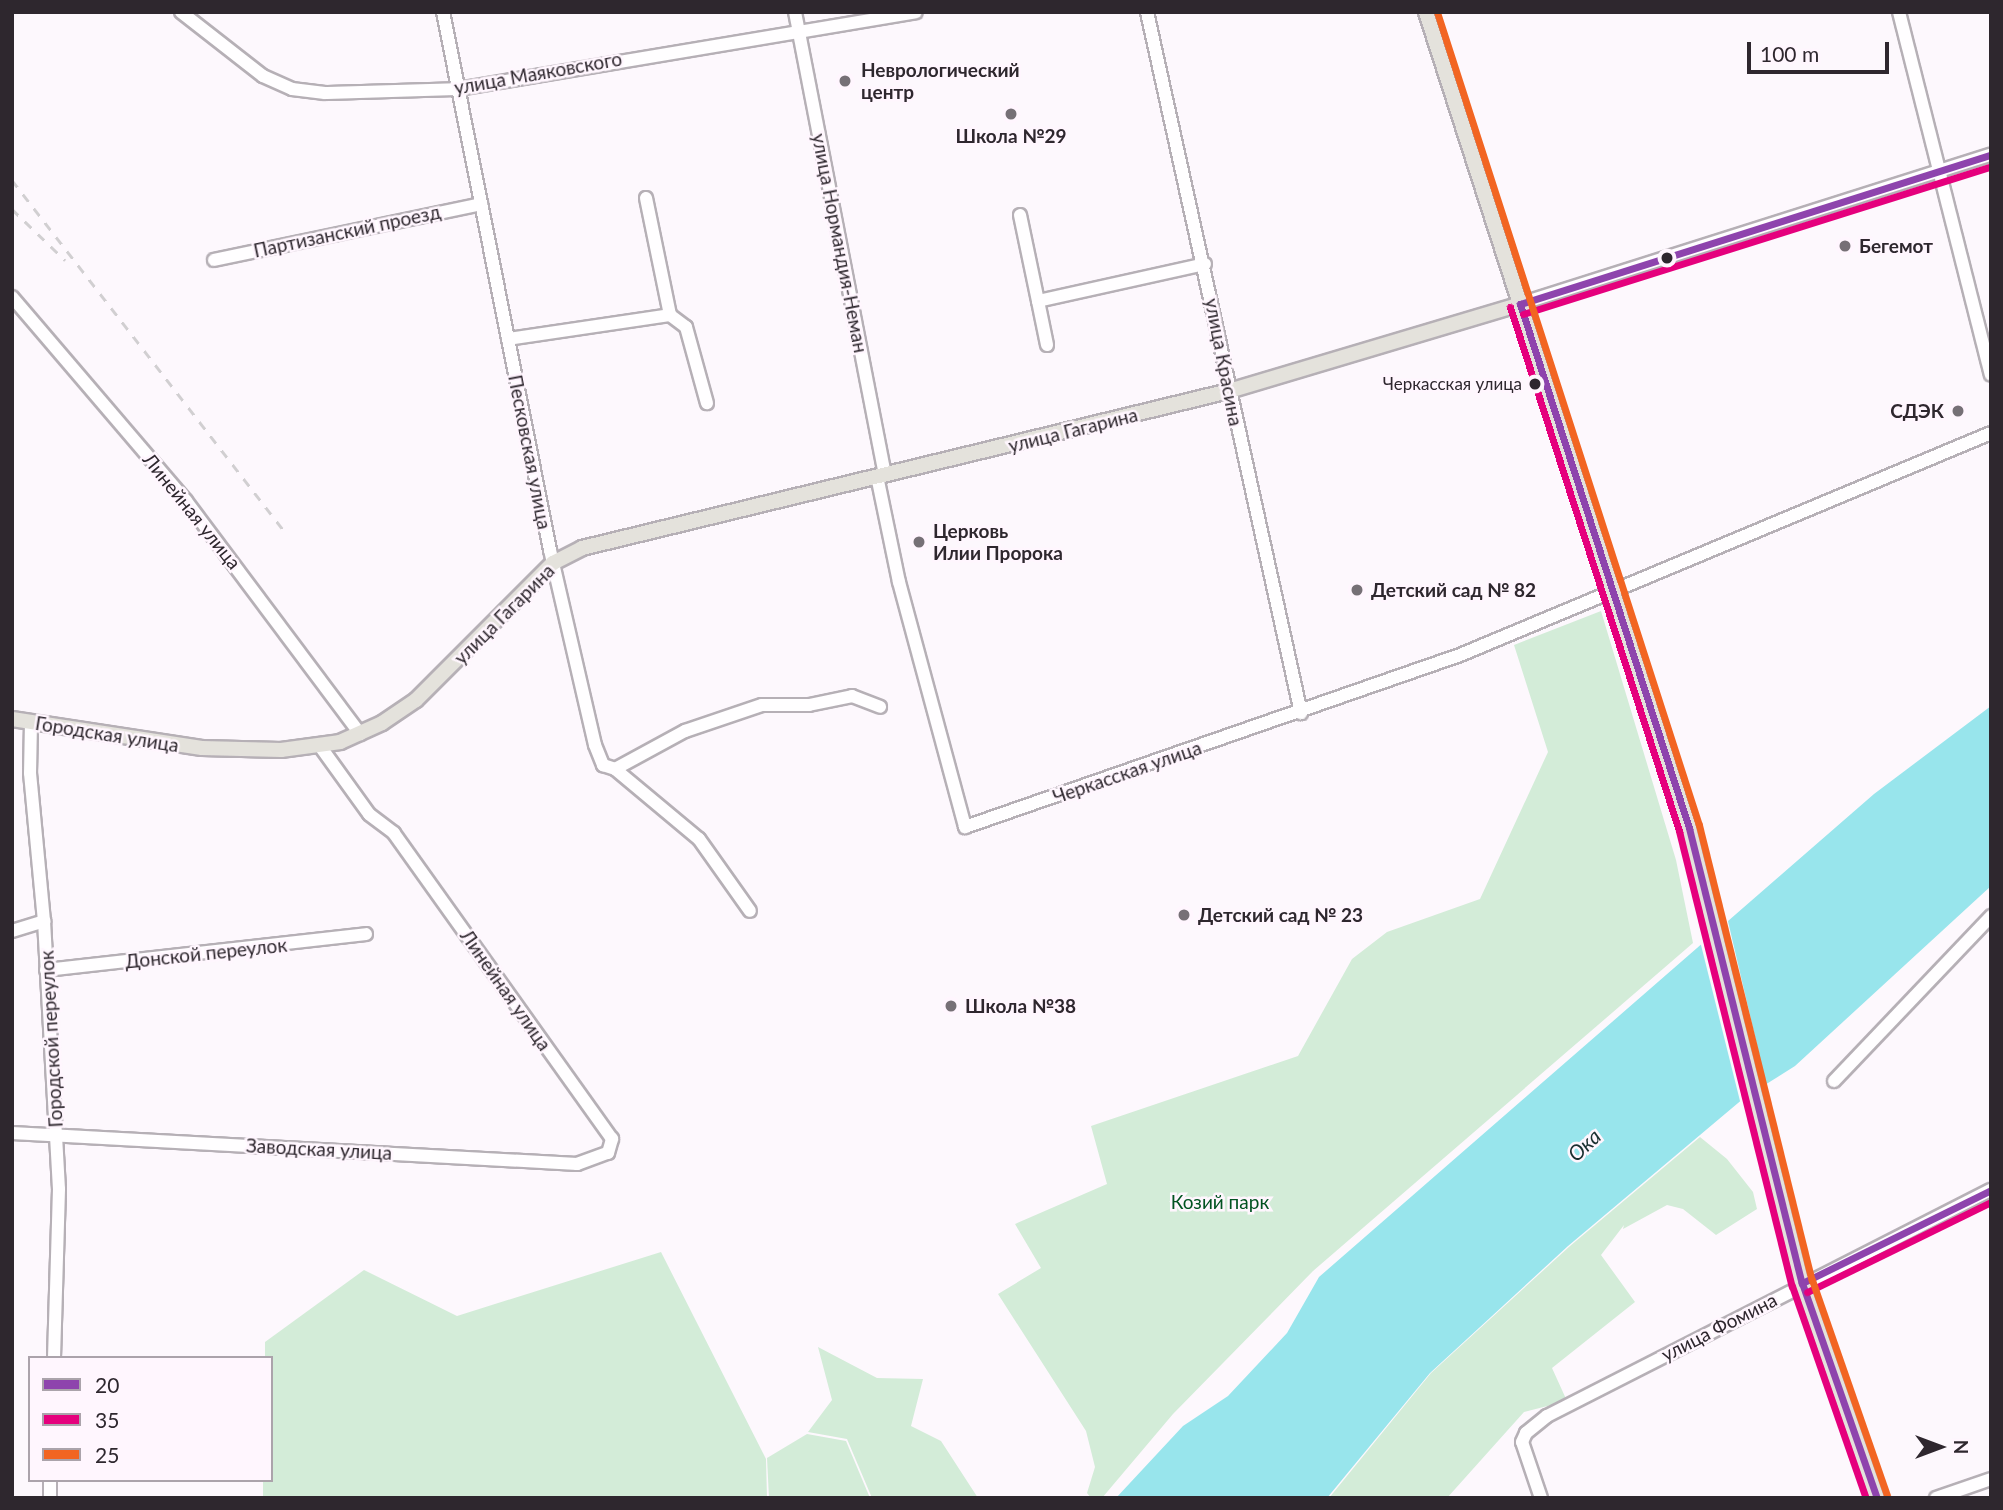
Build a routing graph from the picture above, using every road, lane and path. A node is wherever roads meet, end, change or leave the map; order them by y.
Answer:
1 (181, 12) edge
2 (443, 12) edge
3 (795, 12) edge
4 (916, 12) edge
5 (1147, 12) edge
6 (1426, 12) edge
7 (1899, 12) edge
8 (799, 30) junction
9 (458, 89) junction
10 (1991, 155) edge
11 (1941, 170) junction
12 (646, 198) dead end
13 (481, 204) junction
14 (1020, 215) dead end
15 (214, 260) dead end
16 (1205, 264) junction
17 (12, 297) edge
18 (1038, 301) junction
19 (1520, 304) junction
20 (670, 315) junction
21 (508, 338) junction
22 (1047, 345) dead end
23 (1991, 375) edge
24 (1229, 391) junction
25 (706, 403) dead end
26 (1991, 433) edge
27 (881, 475) junction
28 (553, 563) junction
29 (1614, 593) junction
30 (880, 707) dead end
31 (1301, 713) junction
32 (12, 719) edge
33 (31, 722) junction
34 (360, 734) junction
35 (320, 746) junction
36 (202, 748) joint
37 (615, 769) junction
38 (965, 827) joint
39 (750, 911) dead end
40 (1991, 916) edge
41 (44, 921) junction
42 (12, 931) edge
43 (366, 934) dead end
44 (46, 970) junction
45 (1834, 1081) dead end
46 (12, 1133) edge
47 (56, 1135) junction
48 (612, 1139) joint
49 (1991, 1190) edge
50 (1802, 1283) junction
51 (54, 1356) edge
52 (1991, 1479) edge
53 (1541, 1498) edge
54 (1877, 1498) edge
55 (1936, 1498) edge

1 - 9 street, улица Маяковского
2 - 9 street, Песковская улица
3 - 8 street, улица Нормандия-Неман
4 - 8 street, улица Маяковского
5 - 16 street, улица Красина
6 - 19 main road
7 - 11 street
8 - 9 street, улица Маяковского
8 - 27 street, улица Нормандия-Неман
9 - 13 street, Песковская улица
10 - 11 street, улица Гагарина
11 - 19 street, улица Гагарина
11 - 23 street
12 - 20 street
13 - 15 street, Партизанский проезд
13 - 21 street, Песковская улица
14 - 18 street
16 - 18 street
16 - 24 street, улица Красина
17 - 34 street, Линейная улица
18 - 22 street
19 - 24 main road, улица Гагарина
19 - 29 main road
20 - 21 street
20 - 25 street
21 - 28 street, Песковская улица
24 - 27 main road, улица Гагарина
24 - 31 street, улица Красина
26 - 29 street, Черкасская улица
27 - 28 main road, улица Гагарина
27 - 38 street, улица Нормандия-Неман
28 - 34 main road, улица Гагарина
28 - 37 street, Песковская улица
29 - 31 street, Черкасская улица
29 - 50 main road
30 - 37 street
31 - 38 street, Черкасская улица
32 - 33 main road, Городская улица
33 - 36 main road, Городская улица
33 - 41 street, Городской переулок
34 - 35 main road, улица Гагарина
35 - 36 main road, улица Гагарина
35 - 48 street, Линейная улица
37 - 39 street, Песковская улица
40 - 45 street
41 - 42 street
41 - 44 street, Городской переулок
43 - 44 street, Донской переулок
44 - 47 street, Городской переулок
46 - 47 street, Заводская улица
47 - 48 street, Заводская улица
47 - 51 street, Городской переулок
49 - 50 street, улица Фомина
50 - 53 street, улица Фомина
50 - 54 main road
52 - 55 street

